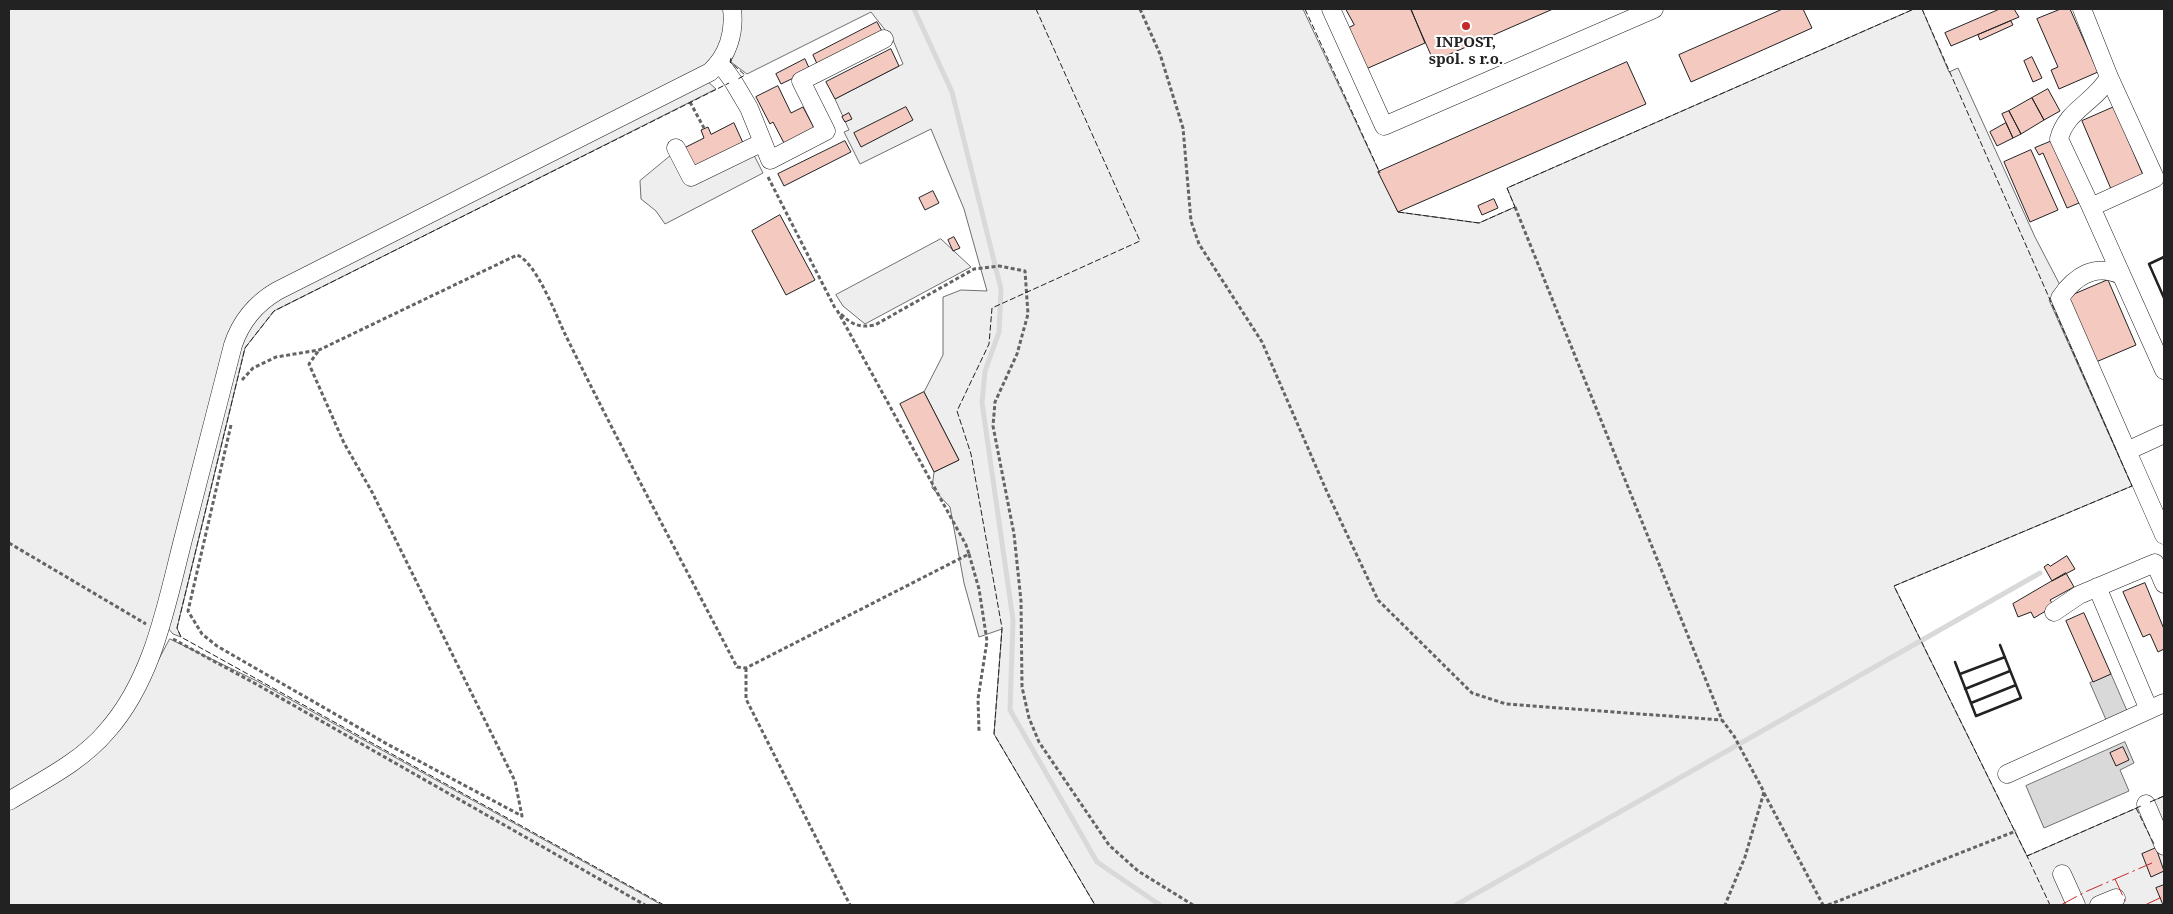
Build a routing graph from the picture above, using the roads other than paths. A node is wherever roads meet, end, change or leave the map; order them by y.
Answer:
1 (732, 9) edge
2 (1331, 9) edge
3 (1654, 9) edge
4 (2082, 9) edge
5 (884, 38) dead end
6 (720, 63) junction
7 (2109, 77) junction
8 (761, 143) junction
9 (676, 148) dead end
10 (2091, 207) junction
11 (2121, 274) junction
12 (2164, 370) edge
13 (2164, 434) edge
14 (2127, 451) junction
15 (2164, 534) edge
16 (2160, 559) edge
17 (2164, 584) edge
18 (2097, 587) junction
19 (2054, 612) dead end
20 (2157, 706) edge
21 (2006, 774) dead end
22 (9, 801) edge
23 (2146, 804) dead end
24 (2164, 846) edge
25 (2062, 874) dead end
26 (2116, 898) dead end
27 (2076, 905) edge
28 (2099, 905) edge

1 - 6 street
2 - 3 street
4 - 7 street
5 - 8 street
6 - 8 street
6 - 22 street
7 - 10 street
7 - 10 street
8 - 9 street
10 - 11 street
11 - 12 street
11 - 14 street
13 - 14 street
14 - 15 street
16 - 17 street
16 - 18 street
18 - 19 street
18 - 20 street
20 - 21 street
23 - 24 street
25 - 27 street
26 - 28 street

